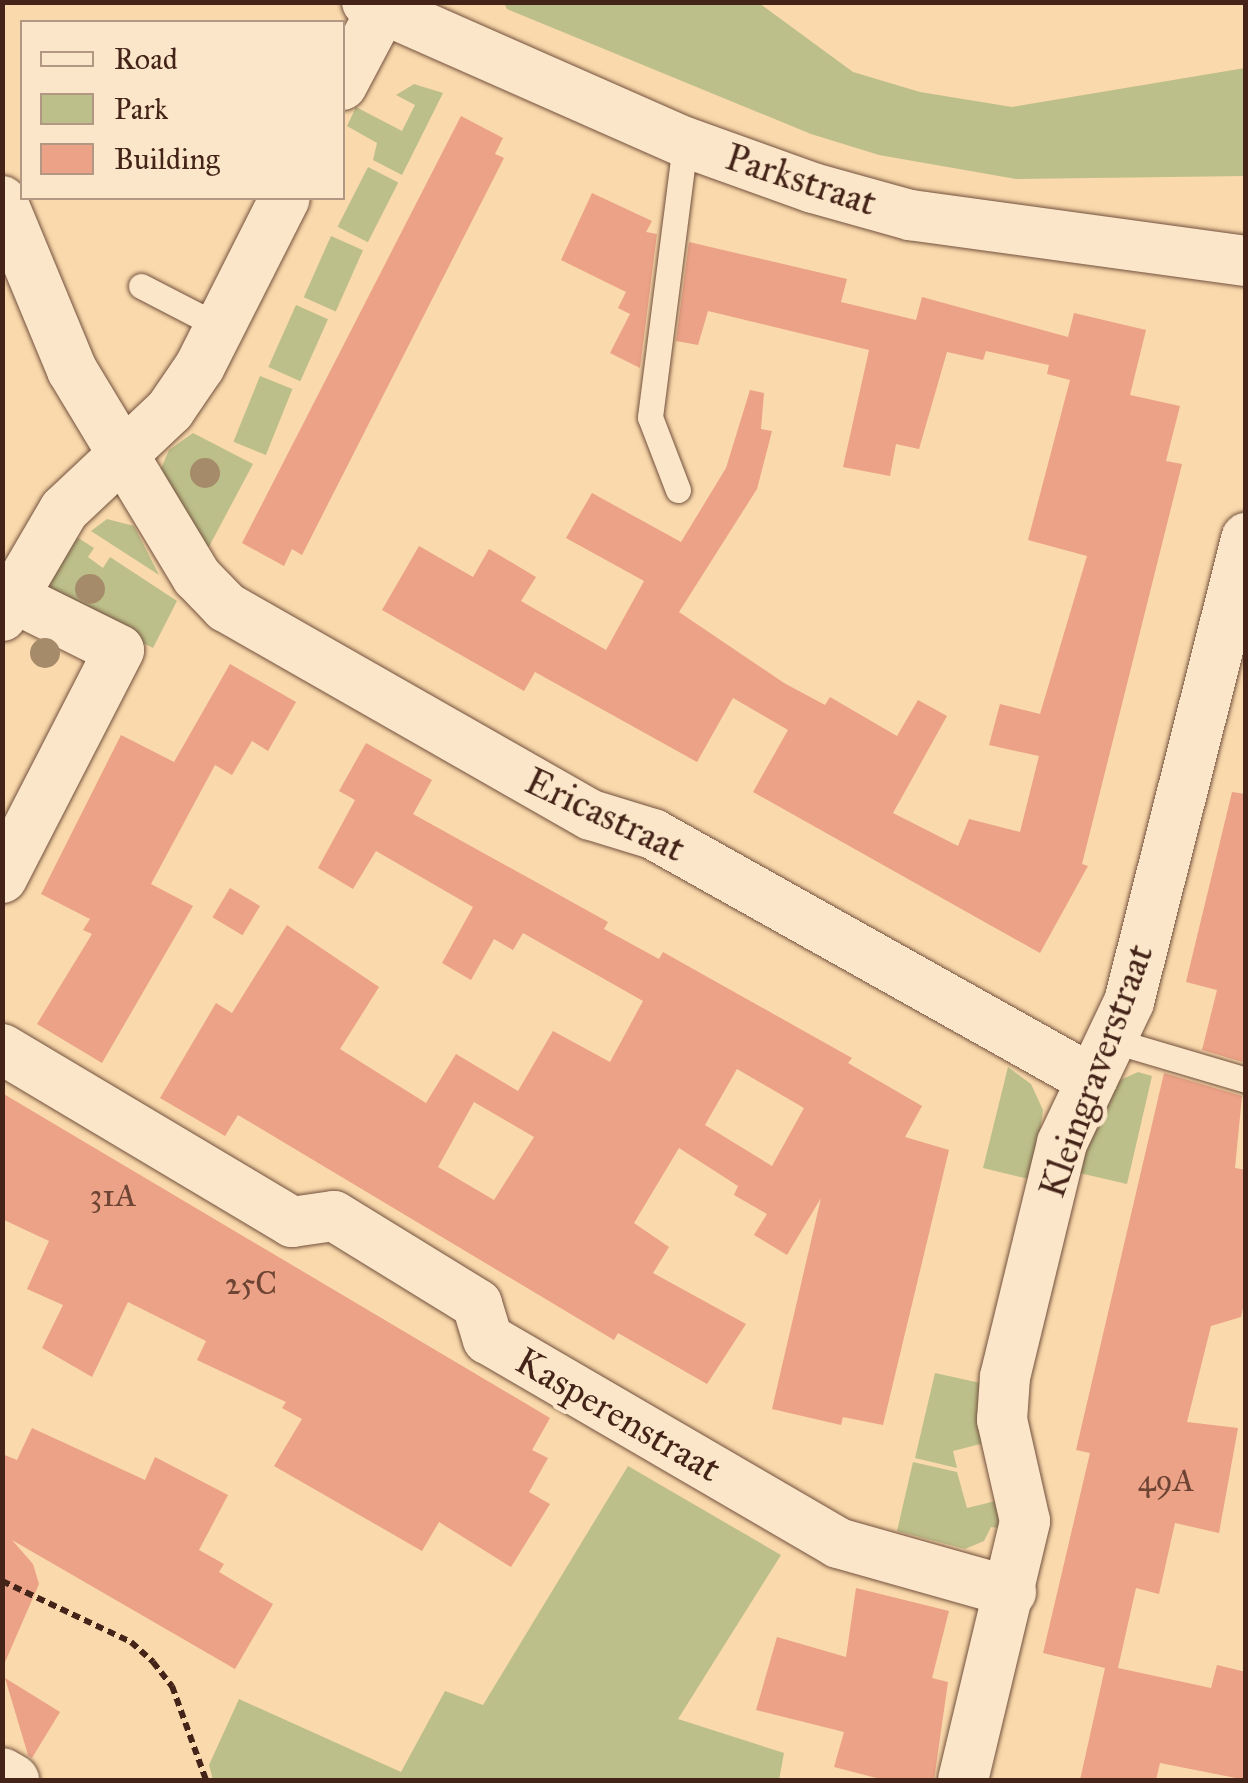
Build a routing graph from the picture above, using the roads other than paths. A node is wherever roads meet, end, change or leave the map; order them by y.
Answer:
1 (379, 5) edge
2 (345, 78) edge
3 (685, 142) junction
4 (284, 200) edge
5 (2, 202) edge
6 (1246, 261) edge
7 (141, 286) dead end
8 (220, 327) junction
9 (124, 457) junction
10 (678, 490) dead end
11 (1246, 538) edge
12 (8, 606) edge
13 (2, 878) edge
14 (2, 1049) edge
15 (1102, 1060) junction
16 (1246, 1080) edge
17 (1010, 1592) junction
18 (2, 1773) edge
19 (14, 1780) edge
20 (963, 1780) edge

1 - 2 street
1 - 3 street, Parkstraat
3 - 6 street, Parkstraat
3 - 10 lane
4 - 8 street
5 - 9 street, Ericastraat
7 - 8 lane
8 - 9 street
9 - 12 street
9 - 15 street, Ericastraat
11 - 15 street, Kleingraverstraat
12 - 13 street
14 - 17 street, Kasperenstraat
15 - 16 lane
15 - 17 street, Kleingraverstraat
17 - 20 street, Kleingraverstraat
18 - 19 street

